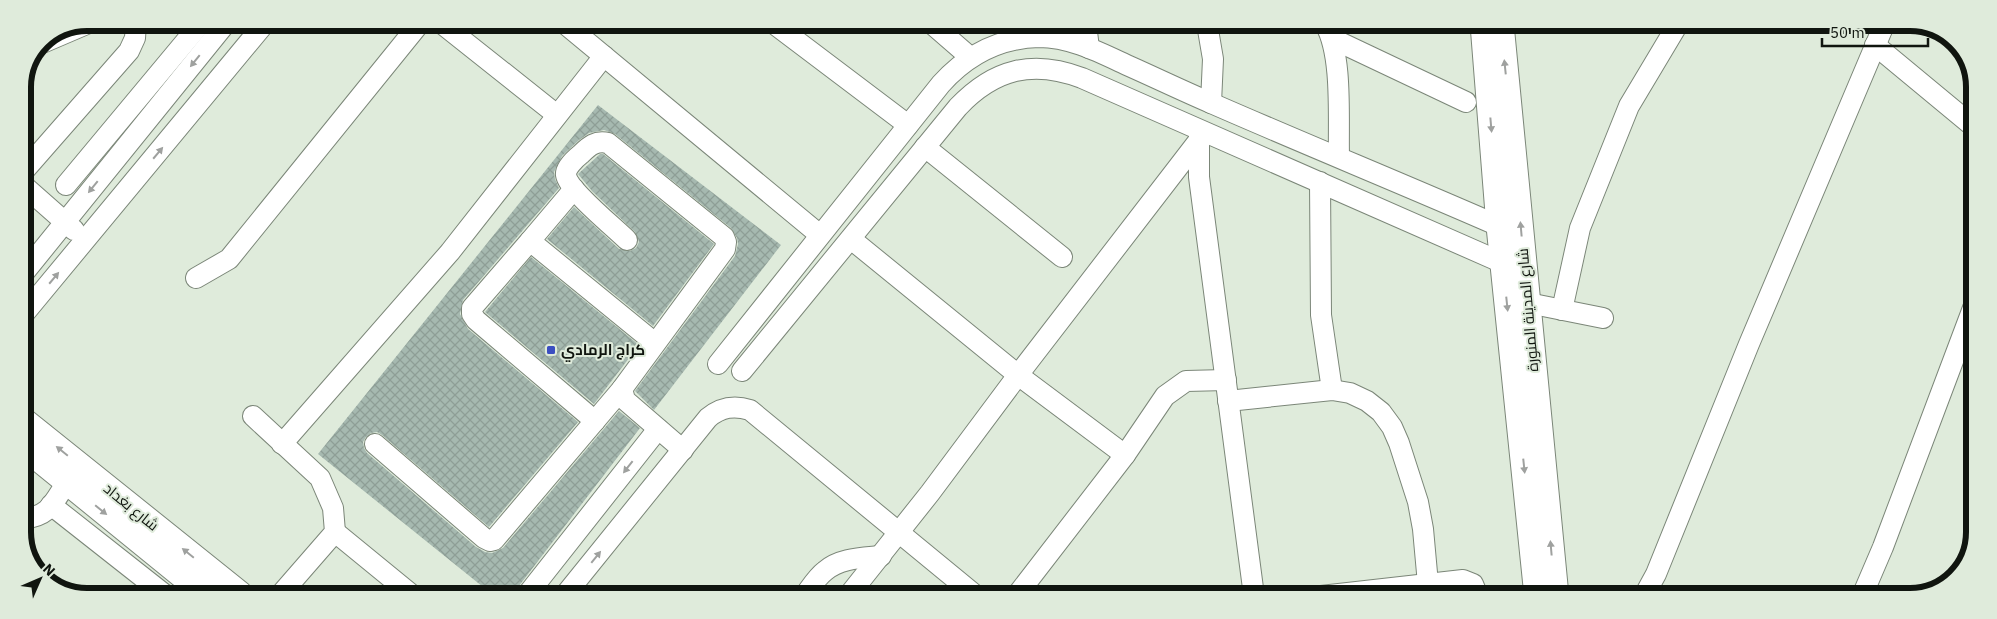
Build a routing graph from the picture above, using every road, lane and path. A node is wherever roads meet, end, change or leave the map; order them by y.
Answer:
1 (135, 31) edge
2 (208, 31) edge
3 (209, 31) edge
4 (215, 31) edge
5 (259, 31) edge
6 (414, 31) edge
7 (451, 31) edge
8 (574, 31) edge
9 (784, 31) edge
10 (940, 31) edge
11 (1015, 31) edge
12 (1087, 31) edge
13 (1208, 31) edge
14 (1484, 31) edge
15 (1501, 31) edge
16 (1674, 31) edge
17 (1881, 31) edge
18 (1329, 32) edge
19 (1875, 45) junction
20 (1089, 48) junction
21 (604, 56) junction
22 (970, 57) junction
23 (229, 68) junction
24 (1466, 102) dead end
25 (1211, 103) junction
26 (558, 115) junction
27 (1966, 120) edge
28 (908, 125) junction
29 (1286, 134) junction
30 (1200, 135) junction
31 (925, 147) junction
32 (1504, 155) junction
33 (1339, 156) junction
34 (31, 162) edge
35 (1278, 164) junction
36 (1320, 182) junction
37 (66, 184) dead end
38 (574, 189) junction
39 (31, 194) edge
40 (64, 222) junction
41 (1499, 226) junction
42 (820, 235) junction
43 (851, 239) junction
44 (85, 240) junction
45 (530, 240) junction
46 (627, 240) dead end
47 (1062, 257) dead end
48 (1503, 263) junction
49 (31, 264) edge
50 (196, 278) dead end
51 (1528, 303) junction
52 (31, 306) edge
53 (1562, 310) junction
54 (1602, 318) dead end
55 (1966, 327) edge
56 (655, 343) junction
57 (718, 364) dead end
58 (742, 371) dead end
59 (1018, 375) junction
60 (1226, 380) junction
61 (622, 389) junction
62 (1332, 390) junction
63 (1228, 401) junction
64 (253, 416) dead end
65 (594, 421) junction
66 (31, 427) edge
67 (658, 429) junction
68 (282, 444) junction
69 (375, 444) dead end
70 (683, 450) junction
71 (31, 453) edge
72 (1125, 456) junction
73 (67, 482) junction
74 (51, 505) junction
75 (31, 517) edge
76 (335, 532) junction
77 (899, 533) junction
78 (881, 556) junction
79 (1428, 584) junction
80 (156, 588) edge
81 (208, 588) edge
82 (286, 588) edge
83 (403, 588) edge
84 (533, 588) edge
85 (571, 588) edge
86 (810, 588) edge
87 (855, 588) edge
88 (966, 588) edge
89 (1022, 588) edge
90 (1253, 588) edge
91 (1393, 588) edge
92 (1475, 588) edge
93 (1536, 588) edge
94 (1555, 588) edge
95 (1648, 588) edge
96 (1865, 588) edge

1 - 34 street
2 - 37 street
3 -> 40 street
4 - 23 street
5 - 23 street
6 - 50 street
7 - 26 street
8 - 21 street
9 - 28 street
10 - 22 street
11 - 20 street
11 - 22 street
12 - 20 street
13 - 25 street
14 -> 32 main road, شارع المدينة المنورة
32 -> 15 main road, شارع المدينة المنورة
16 - 53 street
17 - 19 street
18 - 24 street
18 - 33 street
19 - 27 street
19 - 95 street
20 - 25 street
21 - 26 street
21 - 42 street
22 - 28 street
44 -> 23 street
25 - 29 street
26 - 68 street
28 - 42 street
29 - 33 street
29 - 35 street
30 - 31 street
30 - 35 street
30 - 59 street
30 - 60 street
31 - 43 street
31 - 47 street
32 - 41 main road, شارع المدينة المنورة
51 -> 32 main road, شارع المدينة المنورة
33 - 41 street
35 - 36 street
36 - 48 street
36 - 62 street
38 - 45 street
38 - 46 street
38 - 56 street
39 - 40 street
40 - 44 street
40 - 49 street
41 - 48 main road, شارع المدينة المنورة
42 - 57 street
43 - 58 street
43 - 59 street
52 -> 44 street
45 - 56 street
45 - 65 street
48 -> 93 main road, شارع المدينة المنورة
51 - 53 street
94 -> 51 main road, شارع المدينة المنورة
53 - 54 street
55 - 96 street
56 - 61 street
59 - 72 street
59 - 77 street
60 - 63 street
60 - 72 street
61 - 65 street
61 - 67 street
62 - 63 street
62 - 79 street
63 - 90 street
64 - 68 street
65 - 69 street
81 -> 66 main road, شارع بغداد
67 - 70 street
67 -> 84 street
68 - 76 street
70 - 77 street
85 -> 70 street
71 - 73 main road, شارع بغداد
72 - 89 street
73 - 74 street
73 -> 81 main road, شارع بغداد
74 - 75 street
74 - 80 street
76 - 82 street
76 - 83 street
77 - 78 street
77 - 88 street
78 - 86 street
78 - 87 street
79 - 91 street
79 - 92 street

